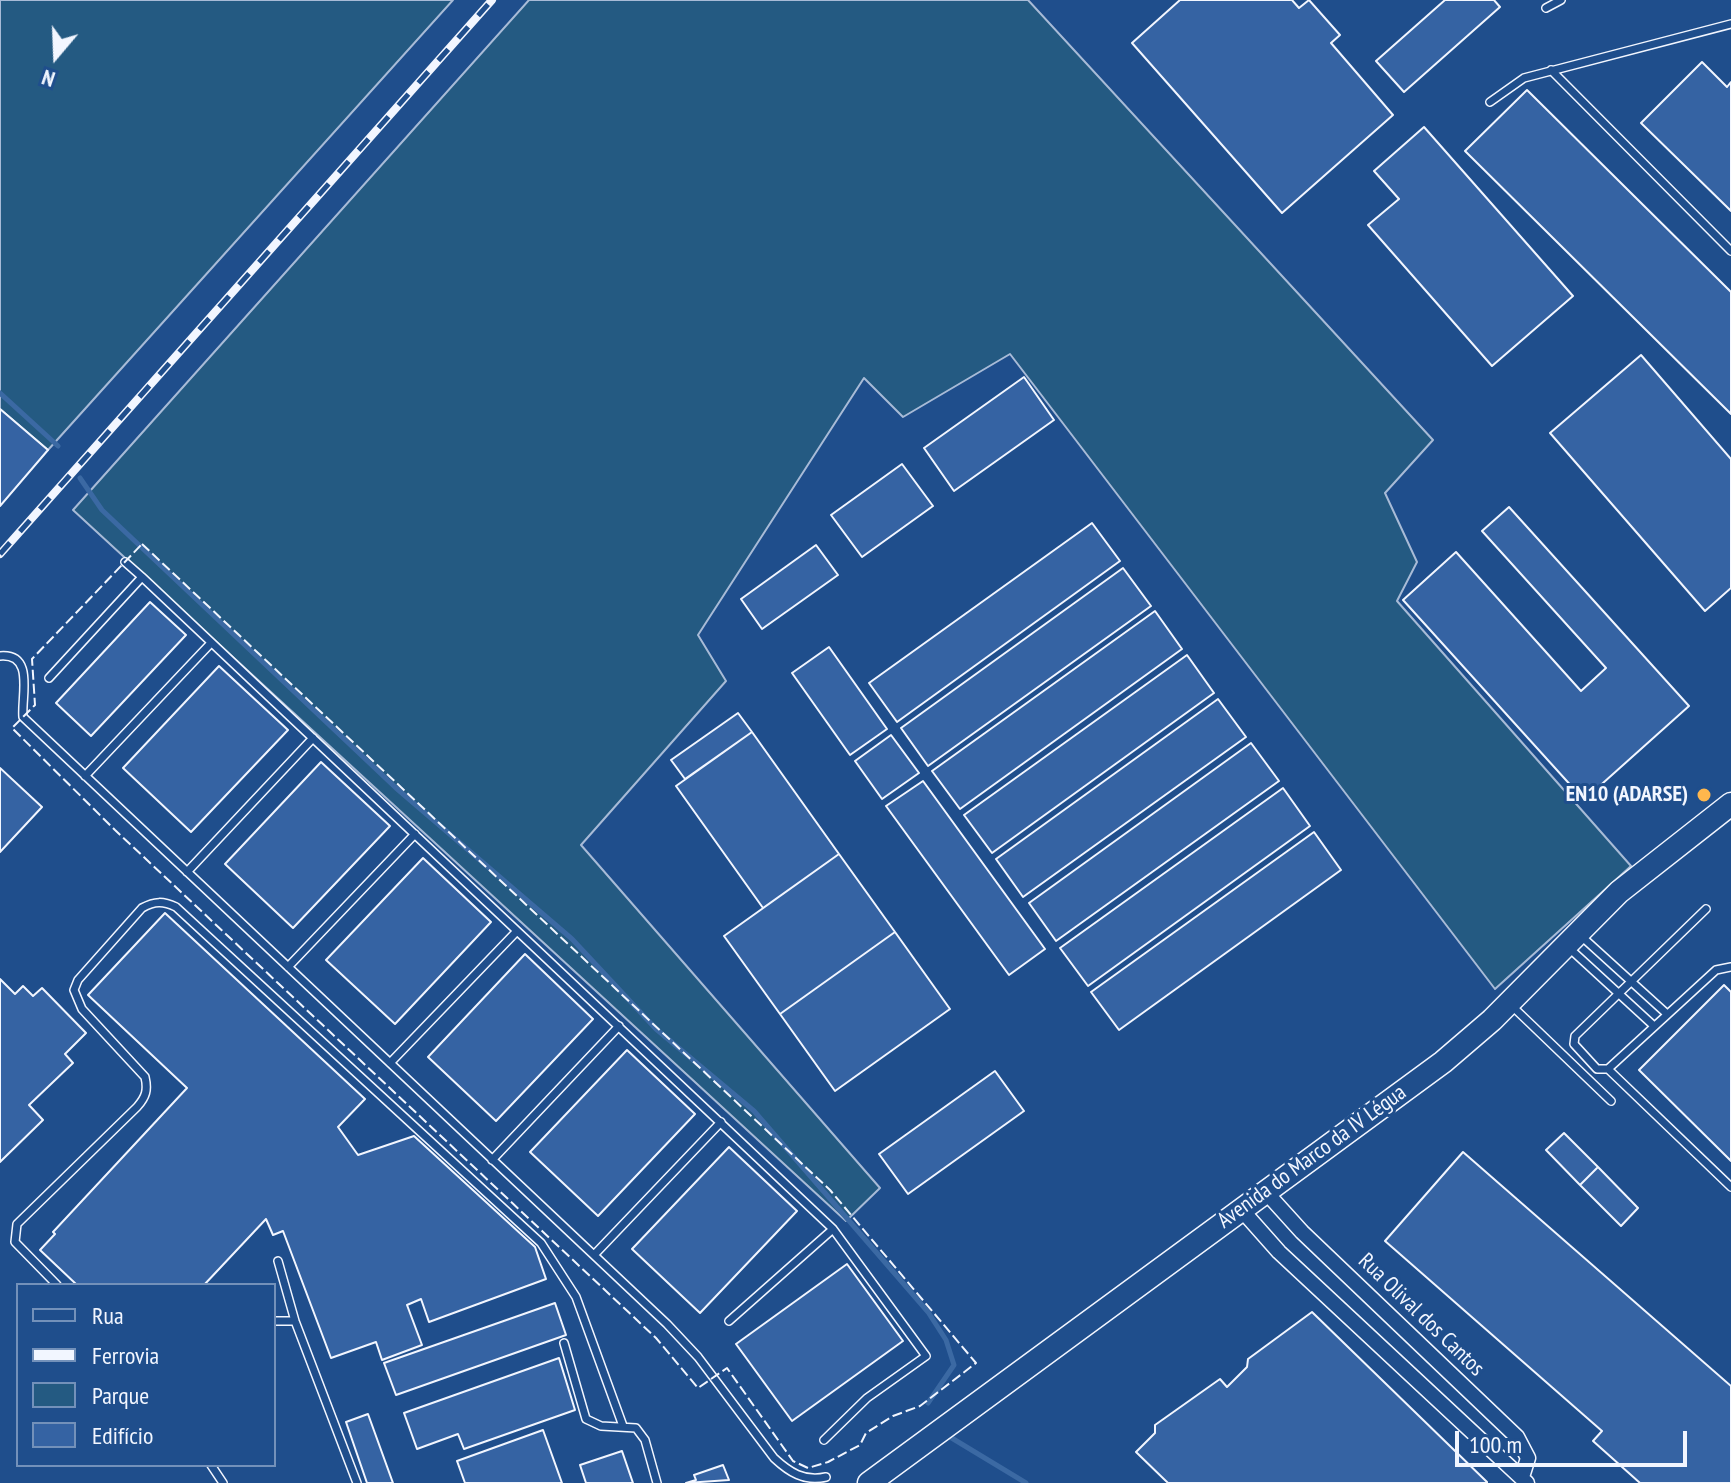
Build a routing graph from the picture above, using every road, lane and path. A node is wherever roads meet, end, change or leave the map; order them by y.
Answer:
1 (1561, 0) edge
2 (1546, 8) dead end
3 (1731, 24) edge
4 (1551, 70) junction
5 (1490, 102) dead end
6 (1731, 251) edge
7 (125, 562) dead end
8 (142, 577) junction
9 (211, 643) junction
10 (0, 656) edge
11 (49, 678) dead end
12 (313, 738) junction
13 (85, 776) junction
14 (1731, 804) edge
15 (415, 834) junction
16 (187, 872) junction
17 (1706, 909) dead end
18 (517, 931) junction
19 (1572, 940) junction
20 (288, 967) junction
21 (1731, 967) edge
22 (1632, 982) junction
23 (1620, 994) junction
24 (1509, 1003) junction
25 (1667, 1014) junction
26 (619, 1026) junction
27 (1654, 1026) junction
28 (390, 1063) junction
29 (1608, 1069) junction
30 (1611, 1101) dead end
31 (721, 1122) junction
32 (492, 1160) junction
33 (1731, 1187) edge
34 (1264, 1190) junction
35 (1240, 1208) junction
36 (833, 1229) junction
37 (594, 1255) junction
38 (278, 1261) dead end
39 (55, 1283) edge
40 (276, 1321) edge
41 (295, 1321) junction
42 (729, 1321) dead end
43 (564, 1343) dead end
44 (623, 1426) junction
45 (824, 1440) dead end
46 (826, 1477) dead end
47 (1525, 1480) edge
48 (357, 1483) edge
49 (657, 1483) edge
50 (869, 1483) edge

1 - 2 lane
3 - 4 lane
4 - 5 lane
4 - 6 lane
7 - 8 lane
8 - 9 lane
8 - 11 lane
9 - 12 lane
9 - 13 lane
10 - 13 lane
12 - 15 lane
12 - 16 lane
13 - 16 lane
14 - 19 main road, Avenida do Marco da IV Légua
15 - 18 lane
15 - 20 lane
16 - 20 lane
17 - 22 lane
18 - 26 lane
18 - 28 lane
19 - 22 lane
19 - 23 lane
19 - 24 main road, Avenida do Marco da IV Légua
20 - 28 lane
21 - 25 lane
22 - 23 lane
22 - 25 lane
23 - 27 lane
23 - 29 lane
24 - 30 lane
24 - 34 main road, Avenida do Marco da IV Légua
25 - 27 lane
26 - 31 lane
26 - 32 lane
27 - 29 lane
28 - 32 lane
29 - 33 lane
31 - 36 lane
31 - 37 lane
32 - 37 lane
34 - 35 main road, Avenida do Marco da IV Légua
34 - 47 street, Rua Olival dos Cantos
35 - 47 street, Rua Olival dos Cantos
35 - 50 main road, Avenida do Marco da IV Légua
36 - 42 lane
36 - 45 lane
37 - 46 lane
38 - 41 lane
39 - 44 lane
40 - 41 lane
41 - 48 lane
43 - 44 lane
44 - 49 lane

